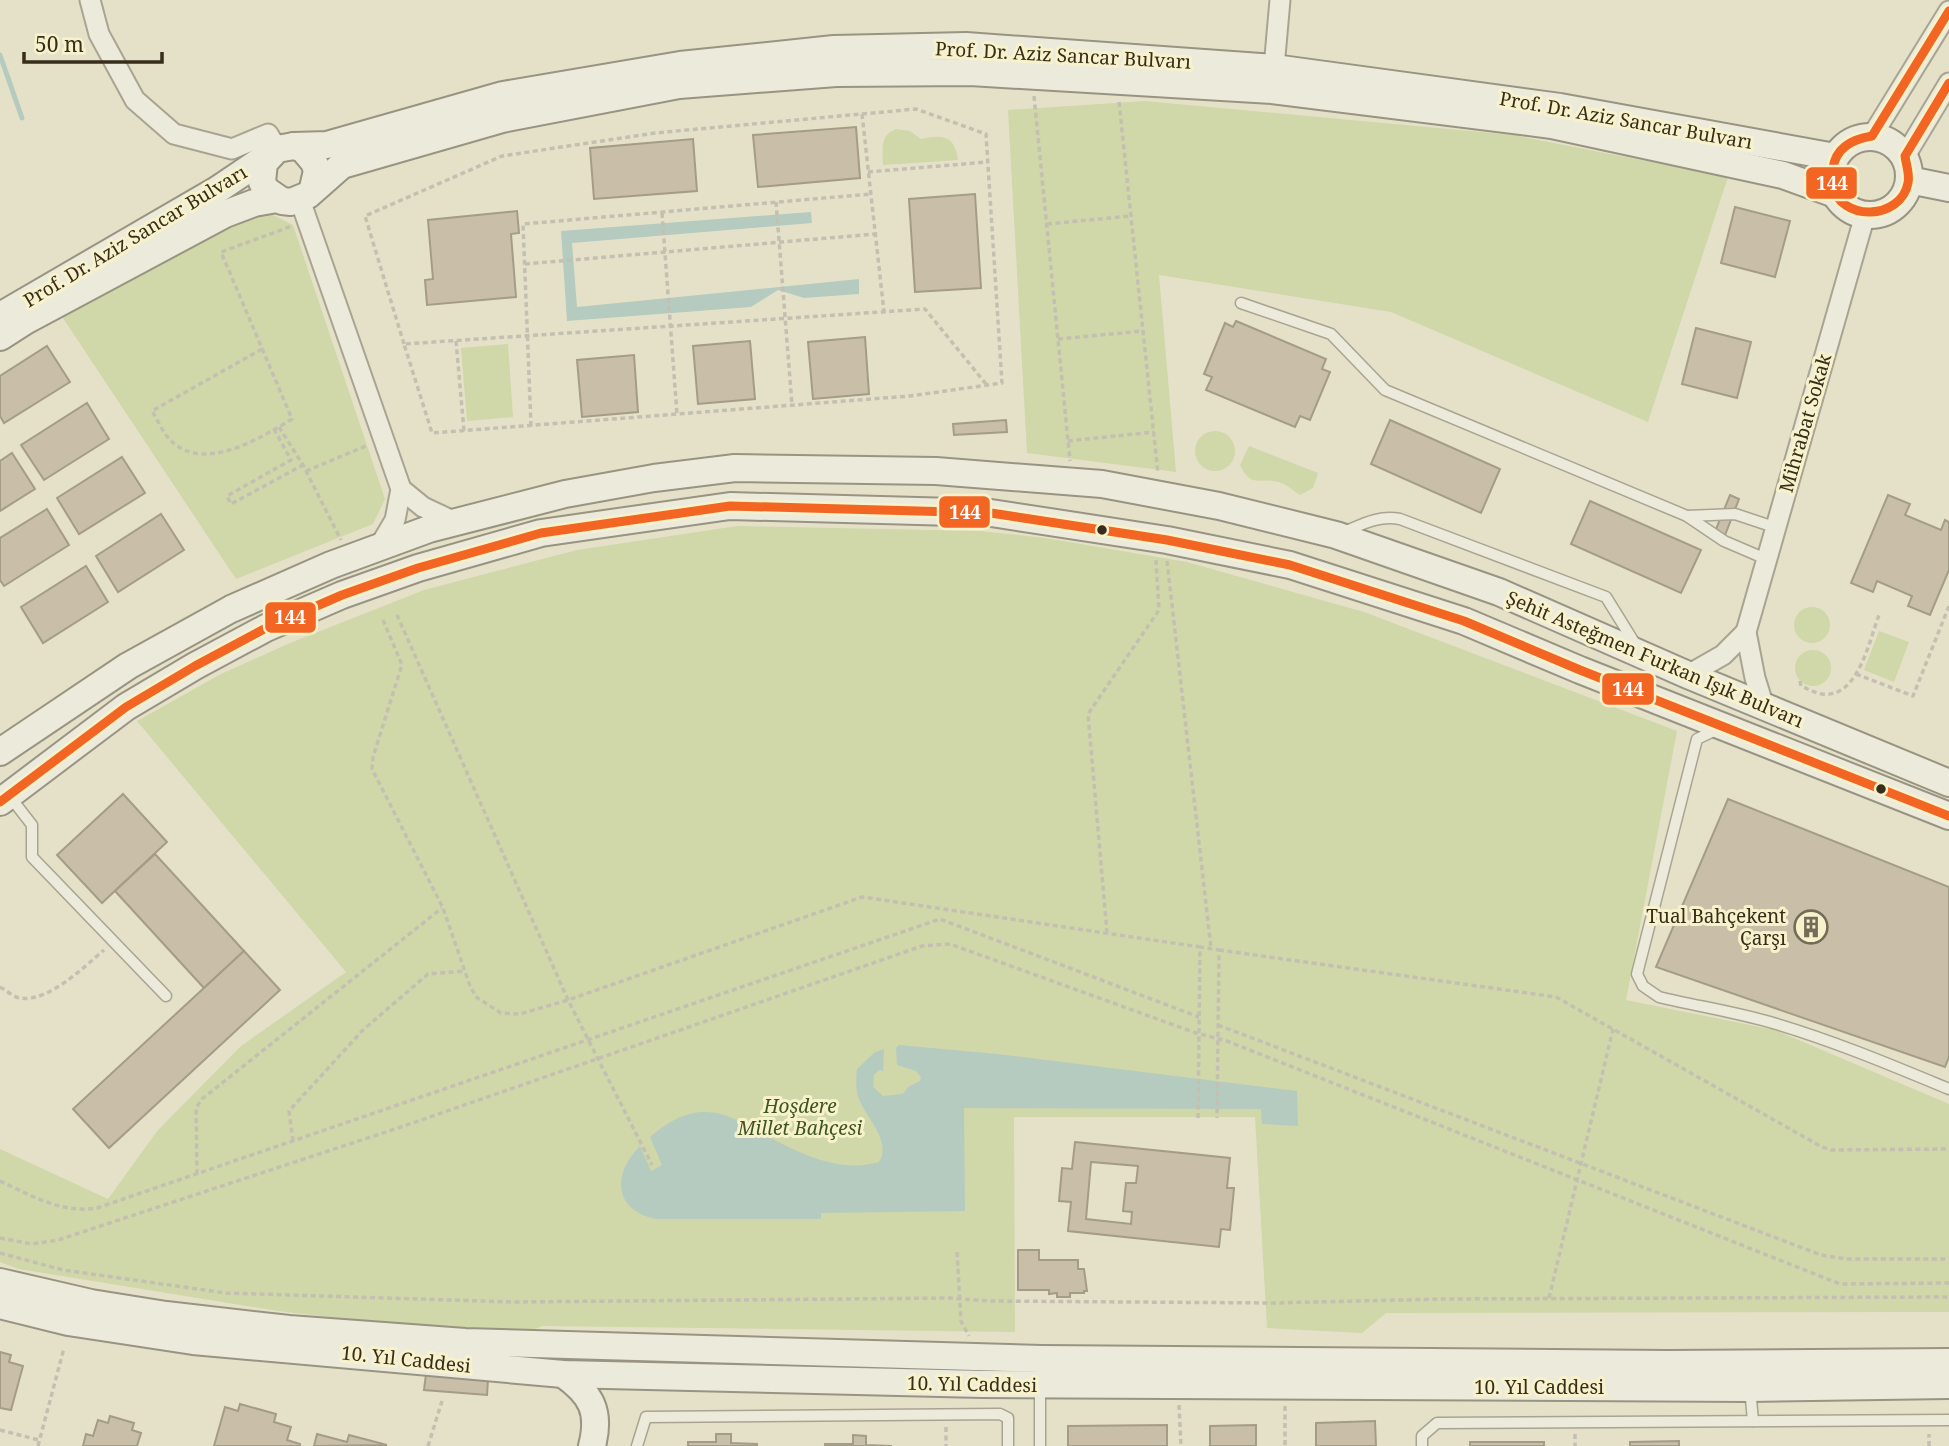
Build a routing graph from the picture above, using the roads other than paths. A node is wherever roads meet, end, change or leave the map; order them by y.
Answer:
1 (90, 0) edge
2 (1280, 0) edge
3 (1949, 10) edge
4 (1273, 79) junction
5 (1949, 83) edge
6 (1872, 136) junction
7 (280, 150) junction
8 (1835, 157) junction
9 (1907, 168) junction
10 (1949, 188) edge
11 (1835, 194) junction
12 (300, 202) junction
13 (1865, 215) junction
14 (1241, 303) dead end
15 (0, 316) edge
16 (0, 337) edge
17 (401, 489) junction
18 (1687, 516) junction
19 (455, 522) junction
20 (1774, 527) junction
21 (1336, 535) junction
22 (379, 547) junction
23 (1766, 559) junction
24 (1746, 632) junction
25 (1643, 656) junction
26 (1688, 675) junction
27 (1753, 701) junction
28 (1724, 726) junction
29 (0, 752) edge
30 (1949, 783) edge
31 (4, 798) edge
32 (1949, 816) edge
33 (166, 996) dead end
34 (1949, 1089) edge
35 (0, 1282) edge
36 (0, 1305) edge
37 (1949, 1362) edge
38 (1041, 1372) junction
39 (563, 1374) junction
40 (624, 1376) junction
41 (1273, 1382) junction
42 (1949, 1385) edge
43 (1750, 1388) junction
44 (1949, 1420) edge
45 (1753, 1421) junction
46 (593, 1441) edge
47 (637, 1446) edge
48 (1008, 1446) edge
49 (1040, 1446) edge
50 (1422, 1446) edge

1 - 7 street
2 - 4 street
3 - 6 street
4 - 7 street, Prof. Dr. Aziz Sancar Bulvarı
4 - 8 street, Prof. Dr. Aziz Sancar Bulvarı
4 - 11 street, Prof. Dr. Aziz Sancar Bulvarı
4 - 12 street, Prof. Dr. Aziz Sancar Bulvarı
5 - 9 street
6 - 8 street
6 - 9 street
7 - 12 street
7 - 12 street
7 - 15 street, Prof. Dr. Aziz Sancar Bulvarı
8 - 11 street
9 - 10 street
9 - 13 street
11 - 13 street, Prof. Dr. Aziz Sancar Bulvarı
12 - 16 street, Prof. Dr. Aziz Sancar Bulvarı
12 - 17 street
13 - 20 street, Mihrabat Sokak
14 - 18 lane
17 - 19 street
17 - 22 street
18 - 20 lane
18 - 23 lane
19 - 21 street, Şehit Asteğmen Furkan Işık Bulvarı
19 - 22 street, Şehit Asteğmen Furkan Işık Bulvarı
20 - 23 street, Mihrabat Sokak
21 - 25 street, Şehit Asteğmen Furkan Işık Bulvarı
21 - 25 lane
22 - 29 street, Şehit Asteğmen Furkan Işık Bulvarı
23 - 24 street, Mihrabat Sokak
24 - 26 street
24 - 27 street
25 - 26 street, Şehit Asteğmen Furkan Işık Bulvarı
26 - 27 street, Şehit Asteğmen Furkan Işık Bulvarı
27 - 28 street
27 - 30 street, Şehit Asteğmen Furkan Işık Bulvarı
28 - 31 street, Şehit Asteğmen Furkan Işık Bulvarı
28 - 32 street, Şehit Asteğmen Furkan Işık Bulvarı
28 - 34 lane
31 - 33 lane
35 - 38 street, 10. Yıl Caddesi
36 - 39 street, 10. Yıl Caddesi
37 - 41 street, 10. Yıl Caddesi
38 - 40 street, 10. Yıl Caddesi
38 - 41 street, 10. Yıl Caddesi
38 - 41 street, 10. Yıl Caddesi
38 - 49 lane
39 - 40 street, 10. Yıl Caddesi
39 - 46 street
40 - 46 street
41 - 43 street, 10. Yıl Caddesi
42 - 43 street, 10. Yıl Caddesi
43 - 45 lane
44 - 45 lane
45 - 50 lane
47 - 48 lane

